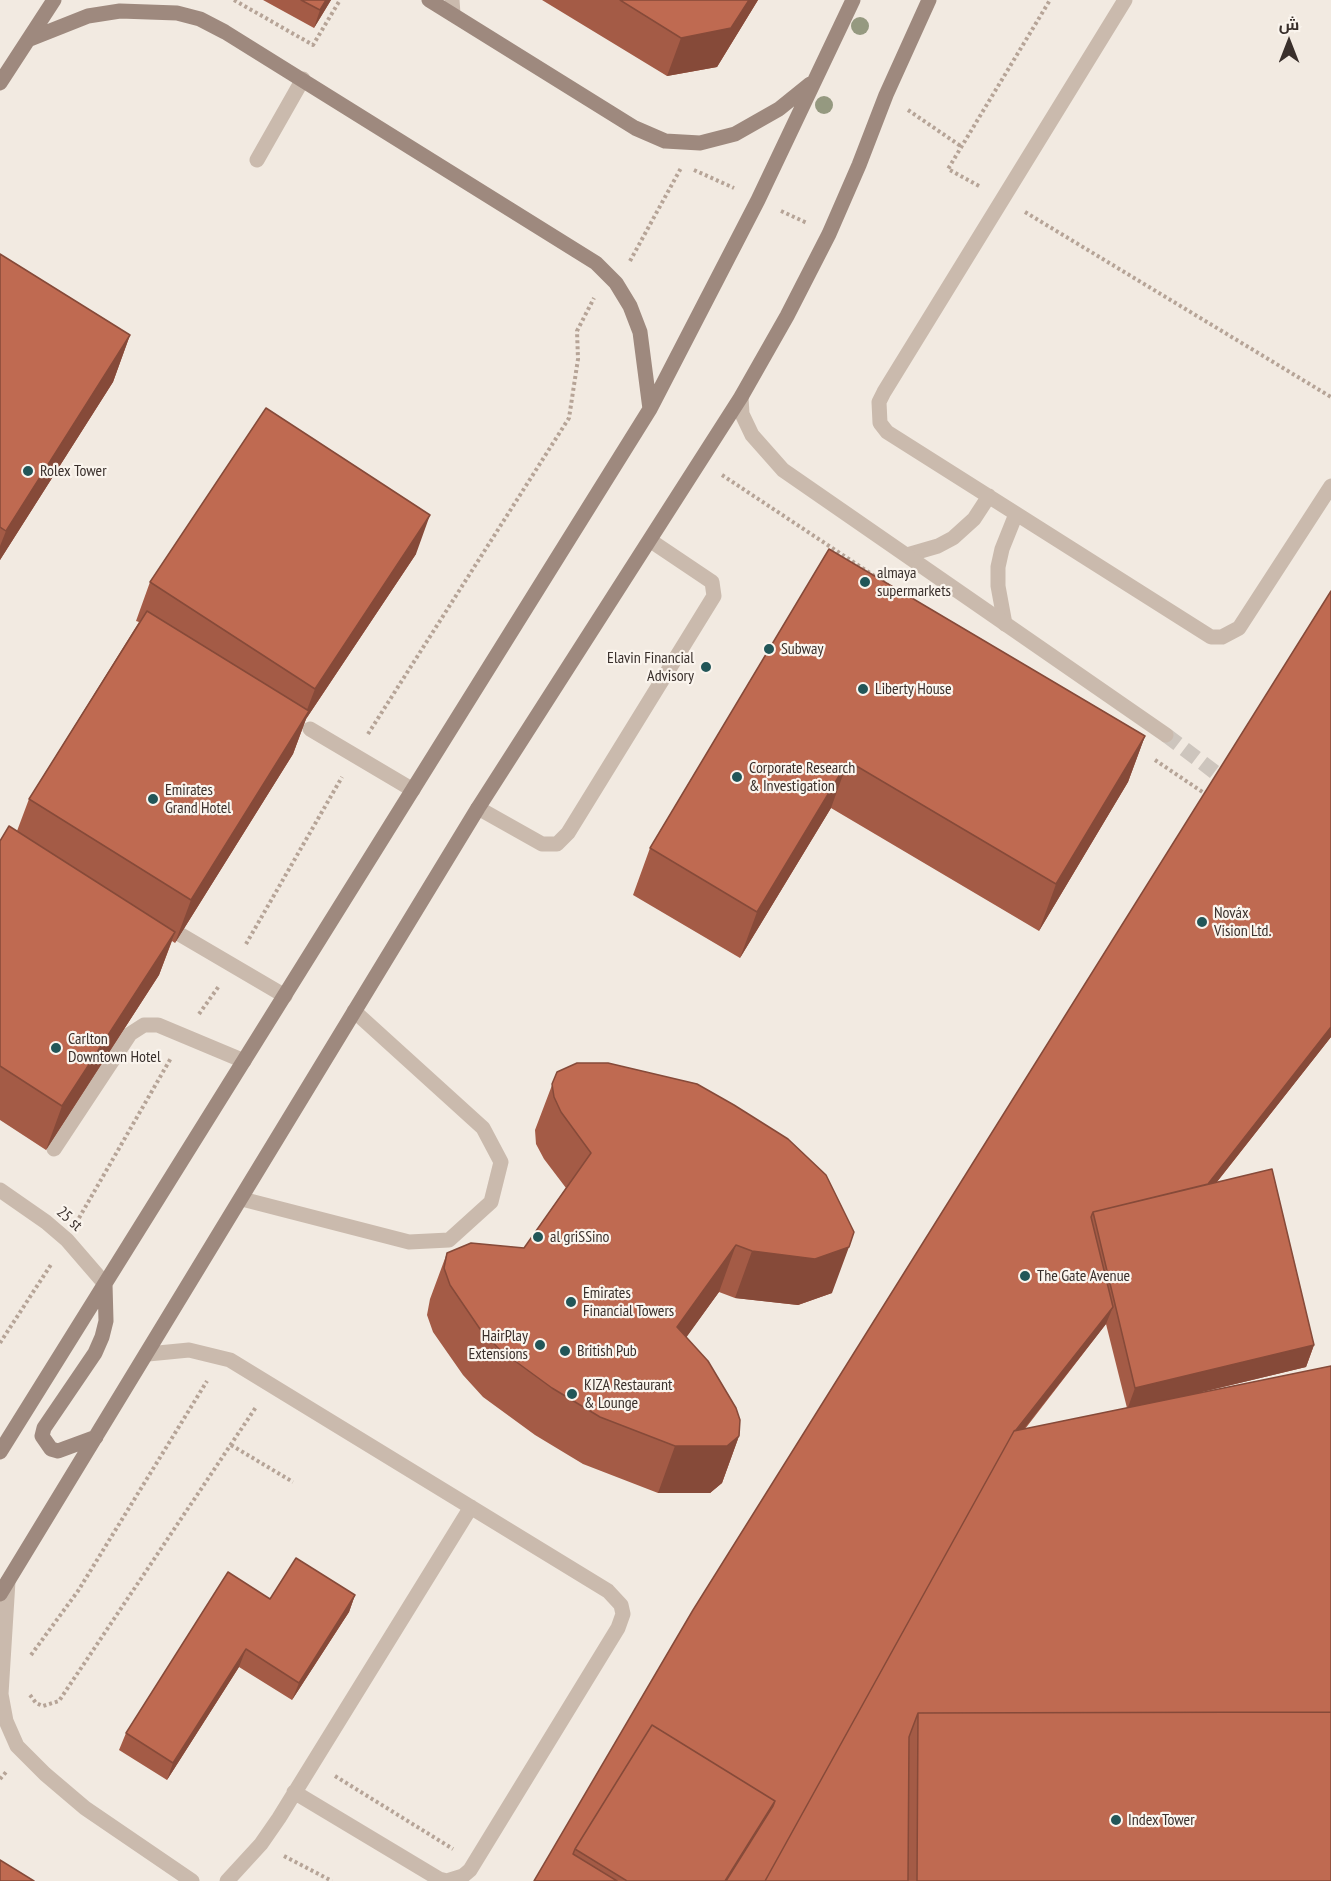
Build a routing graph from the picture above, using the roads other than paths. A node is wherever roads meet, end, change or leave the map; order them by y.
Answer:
1 (54, 0) edge
2 (429, 0) edge
3 (853, 0) edge
4 (929, 0) edge
5 (1125, 0) edge
6 (452, 7) edge
7 (30, 39) junction
8 (816, 77) junction
9 (303, 79) junction
10 (0, 83) edge
11 (257, 160) dead end
12 (741, 397) junction
13 (650, 409) junction
14 (1331, 486) edge
15 (989, 496) junction
16 (1016, 514) junction
17 (651, 542) junction
18 (907, 555) junction
19 (1005, 624) junction
20 (310, 729) edge
21 (1166, 735) tunnel mouth
22 (413, 790) junction
23 (478, 808) junction
24 (181, 935) edge
25 (285, 996) junction
26 (354, 1011) junction
27 (244, 1061) junction
28 (54, 1149) edge
29 (0, 1190) edge
30 (242, 1199) junction
31 (105, 1284) junction
32 (148, 1354) junction
33 (96, 1437) junction
34 (0, 1452) edge
35 (471, 1507) junction
36 (4, 1588) edge
37 (1, 1694) edge
38 (294, 1792) junction
39 (192, 1881) edge
40 (228, 1881) edge

1 - 7 street
2 - 6 street
3 - 8 street
4 - 12 street
5 - 15 street
6 - 8 street
7 - 9 street
7 - 10 street
8 - 13 street
9 - 11 street
9 - 13 street
12 - 17 street
12 - 18 street
13 - 22 street
14 - 16 street
15 - 16 street
15 - 18 street
16 - 19 street
17 - 23 street
17 - 23 street
18 - 19 street
19 - 21 street
20 - 22 street
22 - 25 street
23 - 26 street
24 - 25 street
25 - 27 street
26 - 30 street
26 - 30 street
27 - 28 street
27 - 31 street
29 - 31 street, 25 st
30 - 32 street
31 - 33 street
31 - 34 street
32 - 33 street
32 - 35 street
33 - 36 street
35 - 38 street
35 - 38 street
36 - 37 street
37 - 39 street
38 - 40 street

